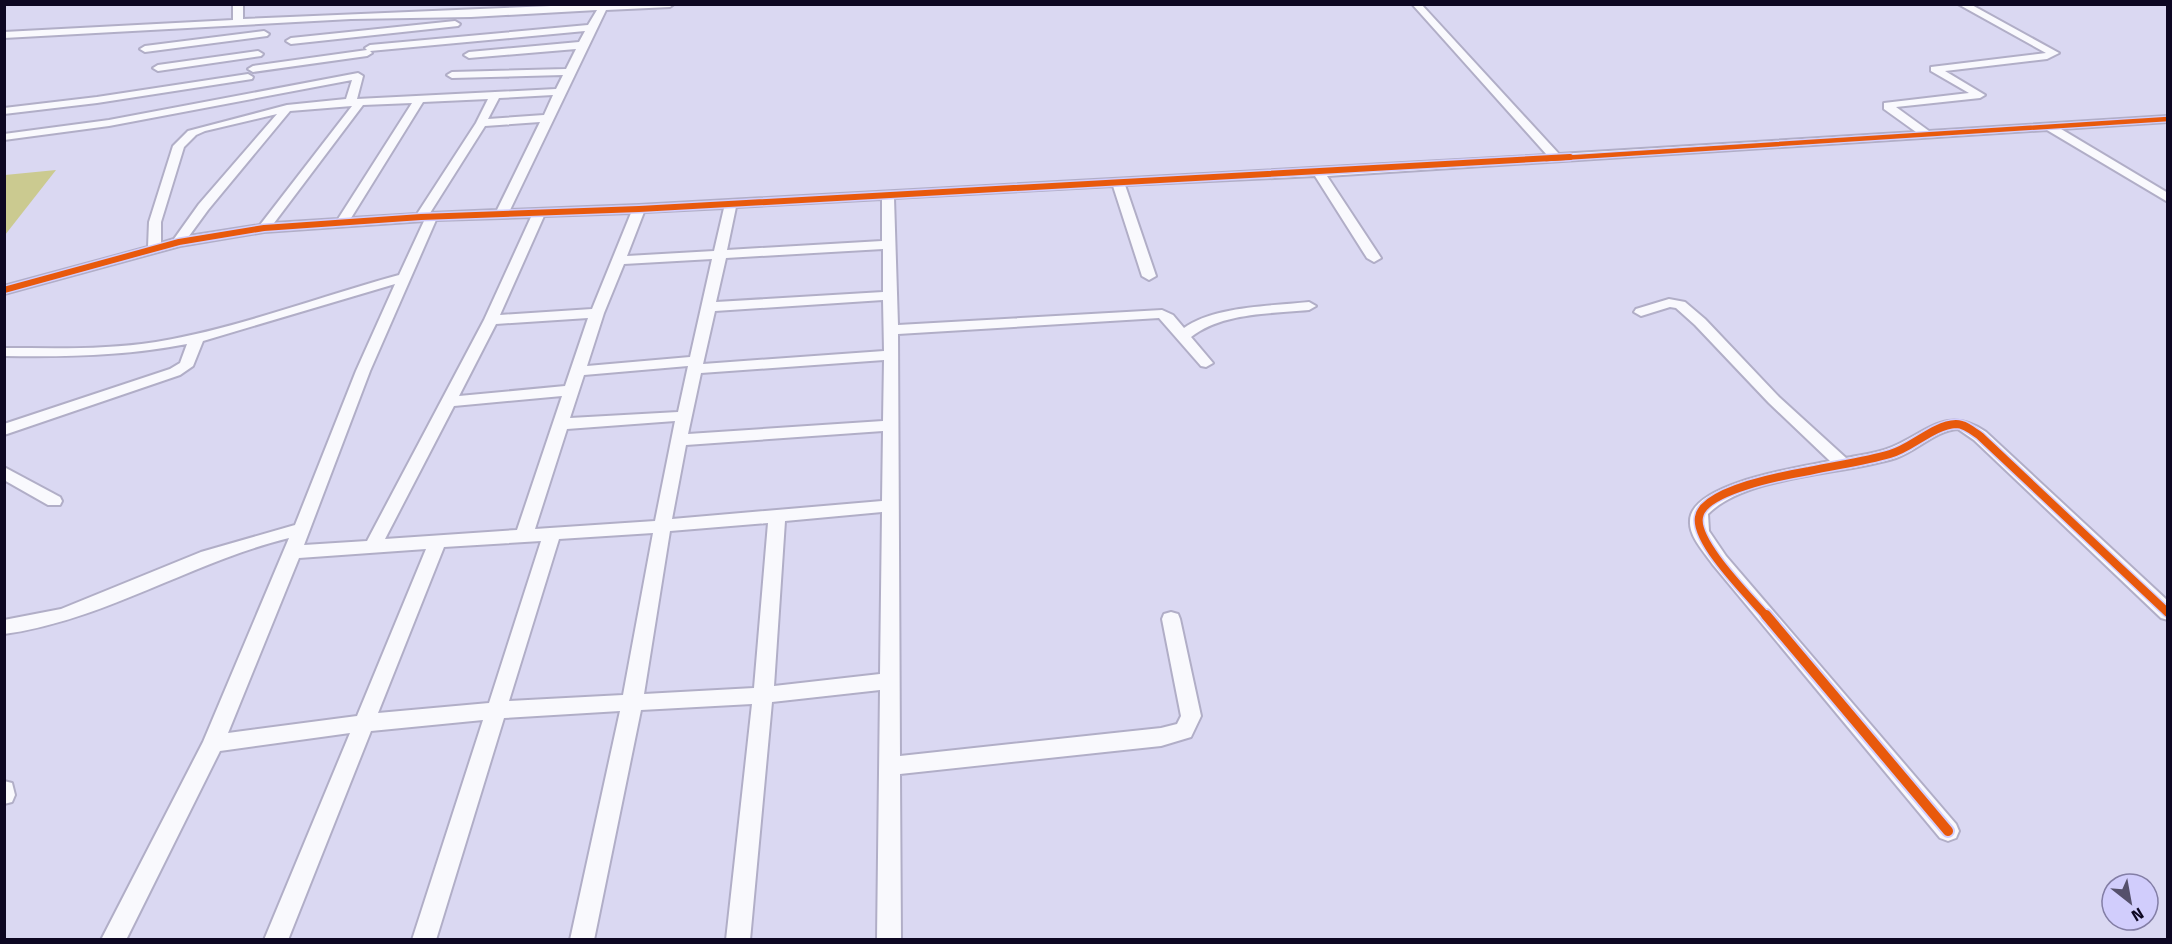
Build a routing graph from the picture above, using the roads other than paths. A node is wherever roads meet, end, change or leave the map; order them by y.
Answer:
1 (238, 4) edge
2 (670, 4) edge
3 (1416, 4) edge
4 (1962, 4) edge
5 (605, 6) edge
6 (377, 16) junction
7 (270, 21) junction
8 (477, 21) dead end
9 (238, 23) junction
10 (591, 28) junction
11 (374, 32) junction
12 (264, 34) junction
13 (4, 35) edge
14 (291, 41) dead end
15 (583, 45) junction
16 (145, 49) dead end
17 (368, 51) junction
18 (258, 54) junction
19 (470, 55) dead end
20 (158, 68) dead end
21 (570, 72) junction
22 (251, 73) junction
23 (452, 75) dead end
24 (357, 76) junction
25 (560, 92) junction
26 (495, 95) junction
27 (241, 98) junction
28 (97, 100) junction
29 (419, 100) junction
30 (355, 103) junction
31 (288, 108) junction
32 (4, 111) edge
33 (547, 118) junction
34 (2168, 119) edge
35 (481, 123) junction
36 (2048, 126) junction
37 (84, 127) junction
38 (1928, 135) junction
39 (4, 137) edge
40 (1555, 157) junction
41 (1319, 173) junction
42 (1118, 182) junction
43 (888, 195) junction
44 (2168, 198) edge
45 (731, 204) junction
46 (639, 209) junction
47 (539, 213) junction
48 (501, 215) junction
49 (427, 217) junction
50 (342, 222) junction
51 (264, 228) junction
52 (179, 242) junction
53 (889, 245) junction
54 (154, 248) junction
55 (719, 255) junction
56 (1374, 258) dead end
57 (618, 260) junction
58 (1149, 276) dead end
59 (406, 277) junction
60 (4, 290) edge
61 (889, 296) junction
62 (1309, 306) dead end
63 (709, 307) junction
64 (1641, 312) dead end
65 (597, 313) junction
66 (491, 320) junction
67 (890, 330) junction
68 (1183, 336) junction
69 (198, 338) junction
70 (4, 352) edge
71 (891, 355) junction
72 (1206, 363) dead end
73 (695, 365) junction
74 (579, 371) junction
75 (573, 390) junction
76 (449, 402) junction
77 (684, 416) junction
78 (561, 424) junction
79 (891, 425) junction
80 (4, 430) edge
81 (680, 440) junction
82 (1842, 463) junction
83 (4, 472) edge
84 (54, 501) dead end
85 (890, 506) junction
86 (777, 517) junction
87 (663, 526) junction
88 (302, 530) junction
89 (552, 533) junction
90 (524, 535) junction
91 (438, 541) junction
92 (373, 546) junction
93 (292, 552) junction
94 (2168, 613) edge
95 (1171, 619) dead end
96 (4, 627) edge
97 (890, 681) junction
98 (763, 695) junction
99 (632, 703) junction
100 (498, 710) junction
101 (365, 723) junction
102 (213, 743) junction
103 (889, 766) junction
104 (4, 790) edge
105 (4, 795) edge
106 (1948, 831) dead end
107 (113, 939) edge
108 (276, 939) edge
109 (424, 939) edge
110 (582, 939) edge
111 (738, 939) edge
112 (889, 939) edge

1 - 9 street
2 - 5 street
3 - 40 street
4 - 38 street
5 - 6 street
5 - 10 street
6 - 7 street
6 - 11 street
7 - 9 street
7 - 12 street
8 - 11 street
9 - 13 street
10 - 15 street
10 - 17 street
11 - 14 street
11 - 17 street
12 - 16 street
12 - 18 street
15 - 19 street
15 - 21 street
17 - 22 street
17 - 24 street
18 - 20 street
18 - 22 street
21 - 23 street
21 - 25 street
22 - 27 street
22 - 28 street
24 - 27 street
24 - 30 street
25 - 26 street
25 - 33 street
26 - 29 street
26 - 35 street
27 - 37 street
28 - 32 street
28 - 37 street
29 - 30 street
29 - 50 street
30 - 31 street
30 - 51 street
31 - 52 street
31 - 54 street
33 - 35 street
33 - 48 street
34 - 36 street
35 - 49 street
36 - 38 street
36 - 44 street
37 - 39 street
38 - 40 street
40 - 41 street
41 - 42 street
41 - 56 street
42 - 43 street
42 - 58 street
43 - 45 street
43 - 53 street
45 - 46 street
45 - 55 street
46 - 47 street
46 - 57 street
47 - 48 street
47 - 66 street
48 - 49 street
49 - 50 street
49 - 59 street
50 - 51 street
51 - 52 street
52 - 54 street
53 - 55 street
53 - 61 street
54 - 60 street
55 - 57 street
55 - 63 street
57 - 65 street
59 - 69 street
59 - 88 street
61 - 63 street
61 - 67 street
62 - 68 street
63 - 73 street
64 - 82 street
65 - 66 street
65 - 74 street
66 - 76 street
67 - 68 street
67 - 71 street
68 - 72 street
69 - 70 street
69 - 80 street
71 - 73 street
71 - 79 street
73 - 74 street
73 - 77 street
74 - 75 street
75 - 76 street
75 - 78 street
76 - 92 street
77 - 78 street
77 - 81 street
78 - 90 street
79 - 81 street
79 - 85 street
81 - 87 street
82 - 94 street
82 - 106 street
83 - 84 street
85 - 86 street
85 - 97 street
86 - 87 street
86 - 98 street
87 - 89 street
87 - 99 street
88 - 93 street
88 - 96 street
89 - 90 street
89 - 100 street
90 - 91 street
91 - 92 street
91 - 101 street
92 - 93 street
93 - 102 street
95 - 103 street
97 - 98 street
97 - 103 street
98 - 99 street
98 - 111 street
99 - 100 street
99 - 110 street
100 - 101 street
100 - 109 street
101 - 102 street
101 - 108 street
102 - 107 street
103 - 112 street
104 - 105 street

